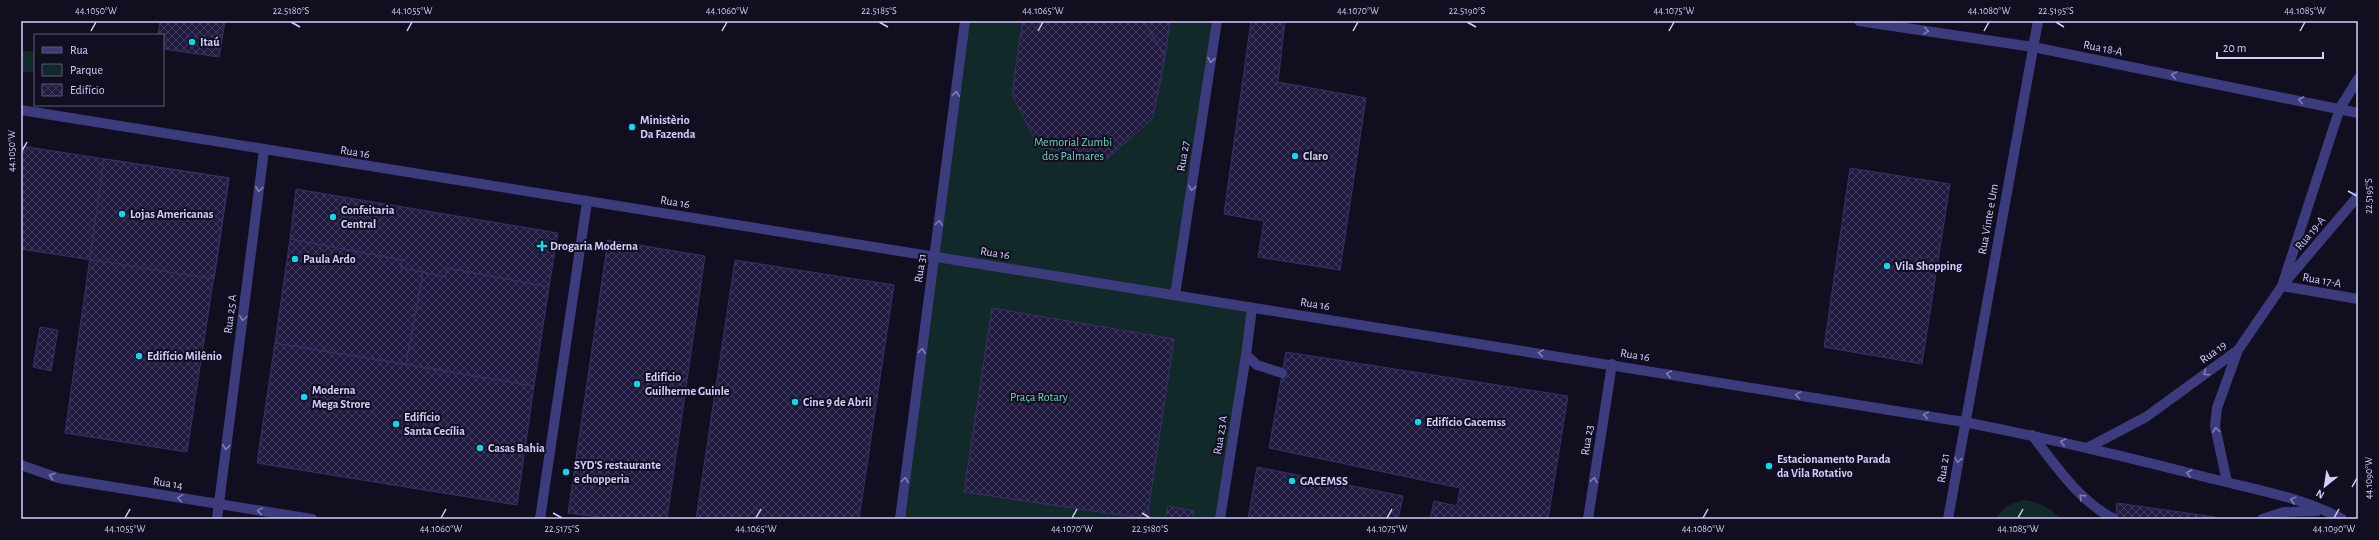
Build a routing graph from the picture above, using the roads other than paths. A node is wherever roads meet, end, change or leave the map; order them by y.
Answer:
1 (965, 21) edge
2 (1217, 21) edge
3 (1859, 21) edge
4 (2038, 21) edge
5 (2033, 48) junction
6 (2358, 79) edge
7 (2340, 108) junction
8 (21, 110) edge
9 (2358, 112) edge
10 (264, 150) junction
11 (2358, 196) edge
12 (587, 202) junction
13 (935, 256) junction
14 (2282, 286) junction
15 (1175, 295) junction
16 (2358, 299) edge
17 (1252, 308) junction
18 (2238, 350) junction
19 (1246, 354) junction
20 (1612, 364) junction
21 (1282, 374) dead end
22 (1964, 422) junction
23 (2032, 435) junction
24 (2089, 447) junction
25 (21, 465) edge
26 (2227, 482) junction
27 (219, 504) junction
28 (2331, 513) junction
29 (216, 519) edge
30 (312, 519) edge
31 (540, 519) edge
32 (900, 519) edge
33 (1220, 519) edge
34 (1588, 519) edge
35 (1948, 519) edge
36 (2114, 519) edge
37 (2262, 519) edge
38 (2342, 519) edge

13 -> 1 street, Rua 31
2 -> 15 street, Rua 27
3 -> 5 street, Rua 18-A
4 - 5 street, Rua Vinte e Um
7 -> 5 street, Rua 18-A
5 - 22 street, Rua Vinte e Um
6 - 7 street
7 - 9 street, Rua 18-A
7 - 14 street
8 - 10 street, Rua 16
10 - 12 street, Rua 16
10 -> 27 street, Rua 25 A
11 - 14 street, Rua 19-A
12 - 13 street, Rua 16
12 - 31 street
13 - 15 street, Rua 16
32 -> 13 street, Rua 31
14 - 16 street, Rua 17-A
14 - 18 street
15 - 17 street, Rua 16
17 - 19 street, Rua 23 A
20 -> 17 street, Rua 16
18 -> 24 street, Rua 19
26 -> 18 street, Rua 19
19 - 21 street
19 - 33 street, Rua 23 A
22 -> 20 street, Rua 16
34 -> 20 street, Rua 23
22 - 23 street, Rua 16
22 -> 35 street, Rua 21
24 -> 23 street, Rua 16
36 -> 23 street
26 -> 24 street, Rua 16
27 -> 25 street, Rua 14
28 -> 26 street, Rua 16
27 - 29 street, Rua 25 A
30 -> 27 street, Rua 14
28 - 37 street
28 - 38 street, Rua 16

